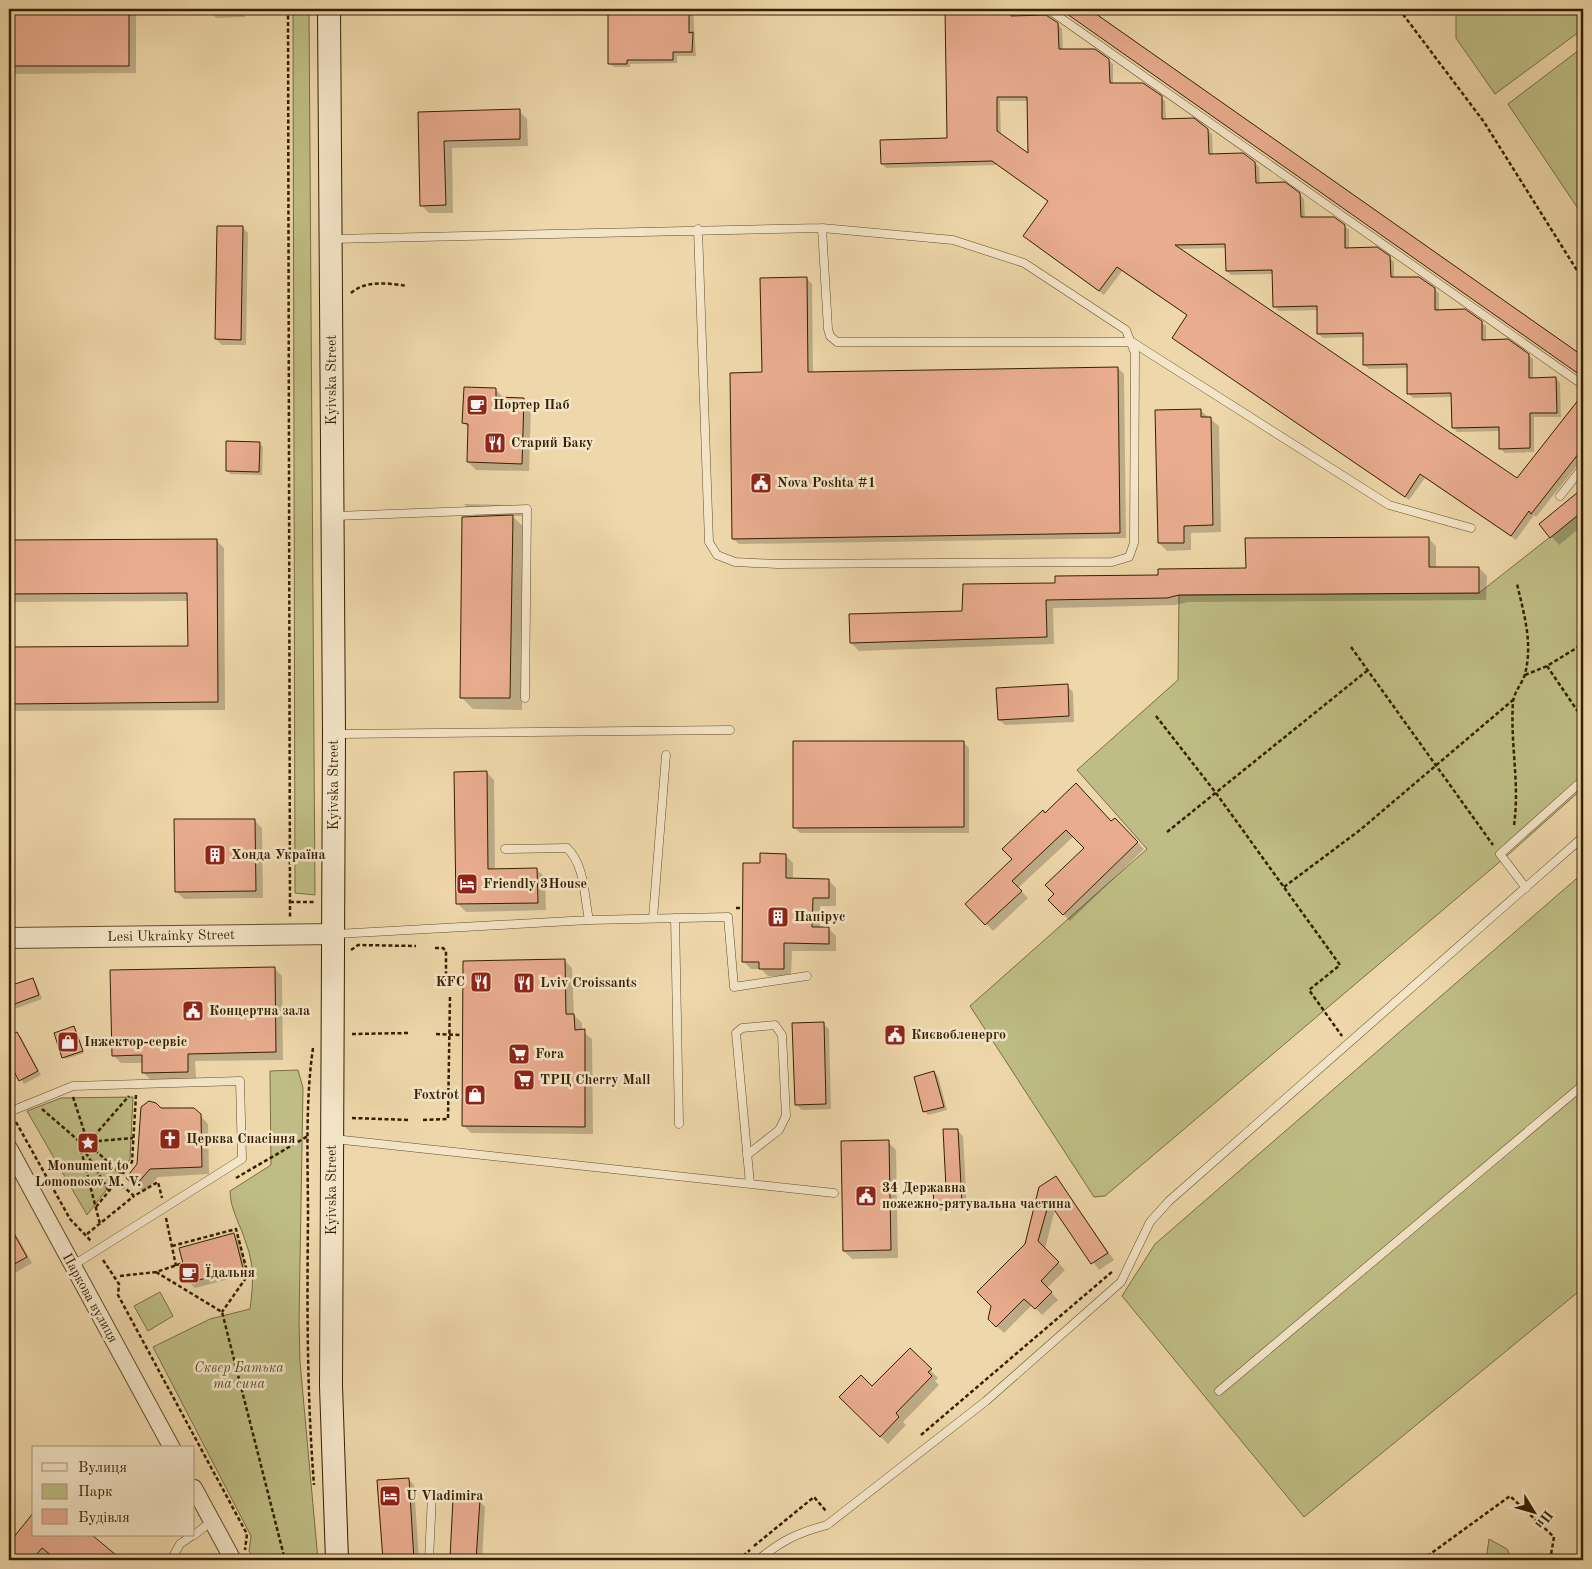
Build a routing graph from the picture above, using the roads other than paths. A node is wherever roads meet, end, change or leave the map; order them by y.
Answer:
1 (329, 9) edge
2 (1048, 9) edge
3 (822, 228) junction
4 (698, 229) junction
5 (331, 239) junction
6 (1132, 342) junction
7 (1583, 385) edge
8 (1583, 467) edge
9 (1560, 496) dead end
10 (333, 516) junction
11 (1471, 528) dead end
12 (525, 698) dead end
13 (730, 730) dead end
14 (334, 734) junction
15 (666, 755) dead end
16 (1583, 780) edge
17 (1583, 837) edge
18 (505, 849) dead end
19 (1526, 888) junction
20 (653, 918) junction
21 (674, 918) junction
22 (589, 920) junction
23 (334, 934) junction
24 (9, 938) edge
25 (807, 976) dead end
26 (1583, 1085) edge
27 (9, 1112) edge
28 (679, 1124) dead end
29 (333, 1139) junction
30 (9, 1148) edge
31 (747, 1155) junction
32 (750, 1184) junction
33 (834, 1193) dead end
34 (72, 1266) junction
35 (1219, 1392) dead end
36 (171, 1446) edge
37 (195, 1490) edge
38 (432, 1495) dead end
39 (212, 1521) junction
40 (195, 1534) edge
41 (192, 1536) edge
42 (240, 1558) edge
43 (171, 1560) edge
44 (337, 1560) edge
45 (429, 1560) edge
46 (758, 1560) edge

1 - 5 main road, Kyivska Street
2 - 7 lane
3 - 4 lane
3 - 6 lane
3 - 6 lane
4 - 5 lane
4 - 6 lane
5 - 10 main road, Kyivska Street
6 - 11 lane
8 - 9 lane
10 - 12 lane
10 - 14 main road, Kyivska Street
13 - 14 lane
14 - 23 main road, Kyivska Street
15 - 20 lane
16 - 19 lane
17 - 19 lane
18 - 22 lane
19 - 46 lane
20 - 21 lane
20 - 22 lane
21 - 25 lane
21 - 28 lane
22 - 23 lane
23 - 24 street, Lesi Ukrainky Street
23 - 29 main road, Kyivska Street
26 - 35 lane
27 - 34 lane
29 - 32 lane
29 - 44 main road, Kyivska Street
30 - 34 street, Паркова вулиця
31 - 31 lane
31 - 32 lane
32 - 33 lane
34 - 36 street, Паркова вулиця
37 - 39 street
38 - 45 lane
39 - 40 lane
39 - 42 street
41 - 43 lane

